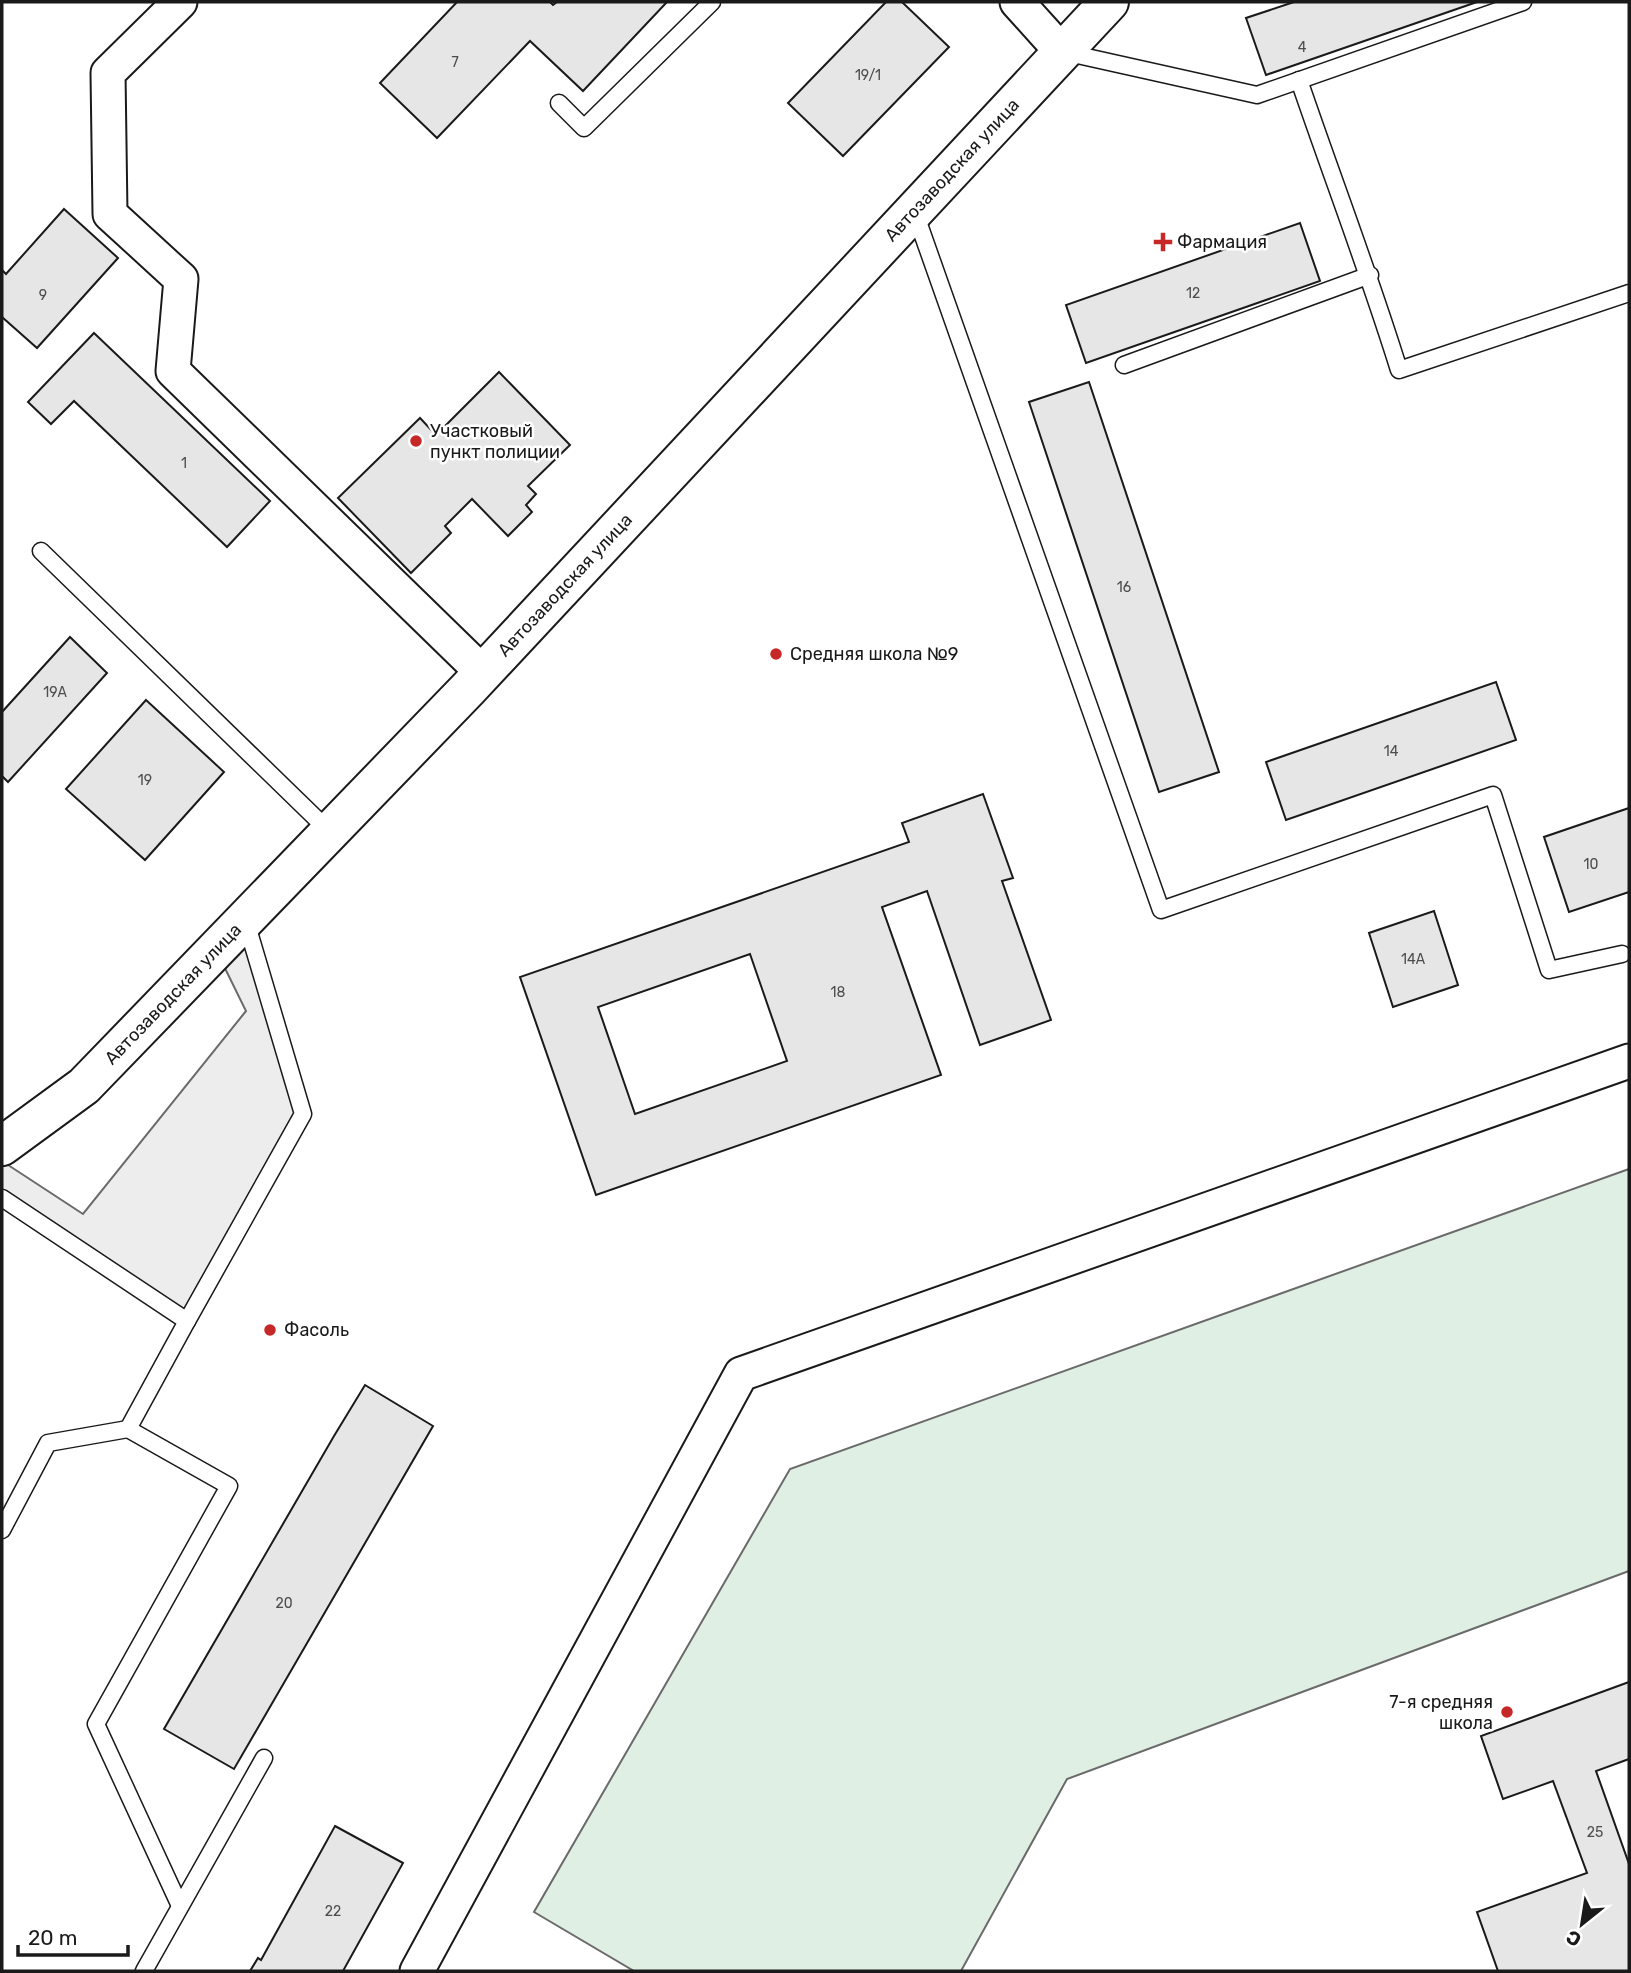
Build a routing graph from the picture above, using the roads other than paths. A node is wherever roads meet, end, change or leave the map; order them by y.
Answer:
1 (180, 2) edge
2 (712, 2) edge
3 (1017, 2) edge
4 (1109, 2) edge
5 (1523, 2) edge
6 (1062, 52) junction
7 (1299, 80) junction
8 (559, 103) dead end
9 (914, 210) junction
10 (1370, 275) junction
11 (1629, 293) edge
12 (1124, 365) dead end
13 (41, 551) dead end
14 (483, 673) junction
15 (330, 832) junction
16 (245, 920) junction
17 (1622, 954) dead end
18 (1629, 1061) edge
19 (2, 1146) edge
20 (2, 1198) edge
21 (187, 1321) junction
22 (128, 1429) junction
23 (2, 1530) edge
24 (264, 1758) dead end
25 (180, 1906) junction
26 (144, 1971) edge
27 (417, 1971) edge

1 - 14 street
2 - 8 lane
3 - 6 street
4 - 6 street, Автозаводская улица
5 - 7 lane
6 - 7 lane
6 - 9 street, Автозаводская улица
7 - 10 lane
9 - 14 street, Автозаводская улица
9 - 17 lane
10 - 11 lane
10 - 12 lane
13 - 15 lane
14 - 15 street, Автозаводская улица
15 - 16 street, Автозаводская улица
16 - 19 street, Автозаводская улица
16 - 21 lane
18 - 27 street
20 - 21 lane
21 - 22 lane
22 - 23 lane
22 - 25 lane
24 - 25 lane
25 - 26 lane

